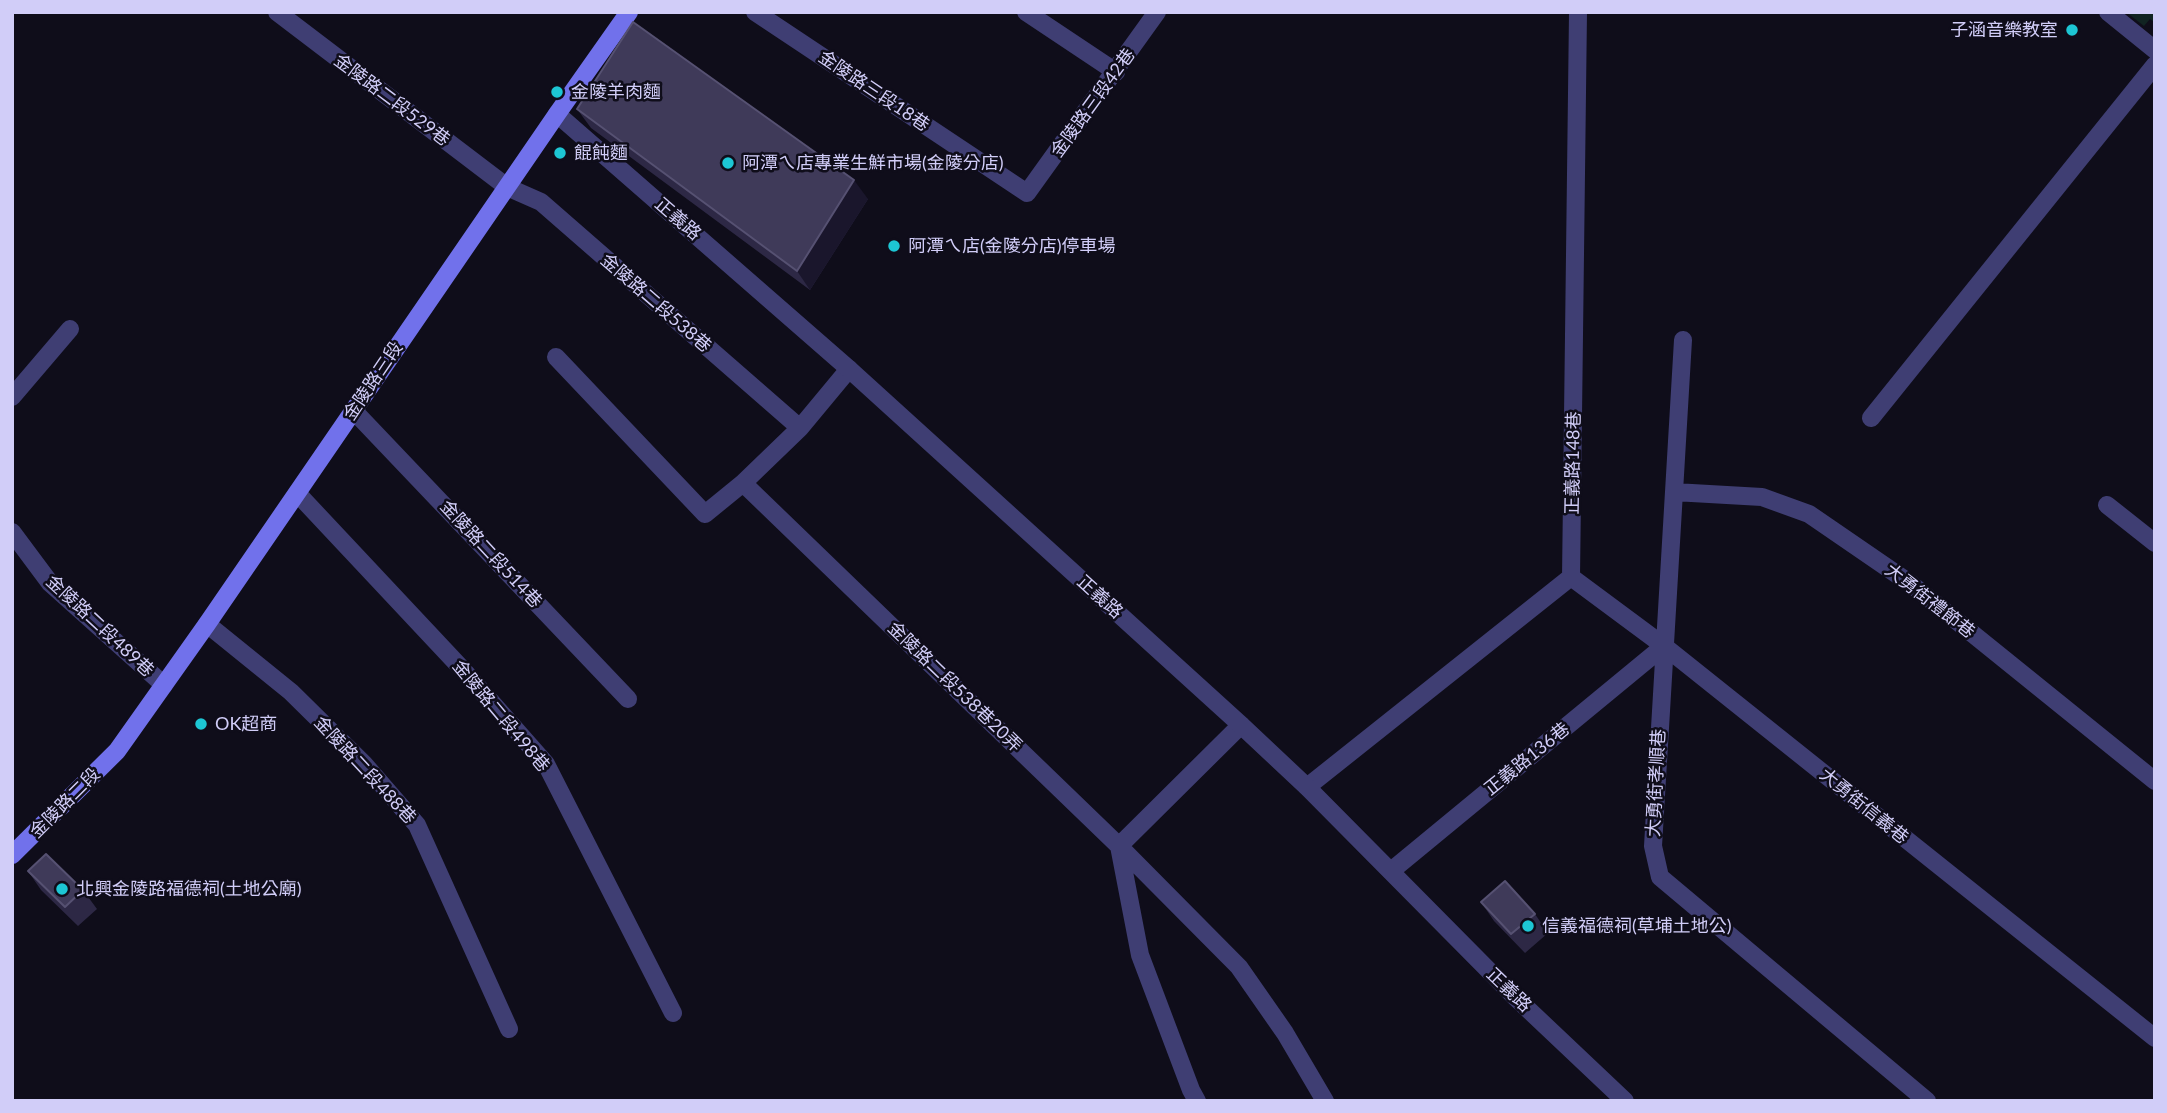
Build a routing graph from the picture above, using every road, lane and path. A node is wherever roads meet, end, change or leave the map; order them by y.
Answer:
1 (277, 12) edge
2 (629, 12) edge
3 (755, 12) edge
4 (1026, 12) edge
5 (1157, 12) edge
6 (1578, 12) edge
7 (2108, 12) edge
8 (2155, 50) edge
9 (2155, 65) edge
10 (1116, 72) junction
11 (557, 114) junction
12 (507, 187) junction
13 (1027, 193) joint
14 (70, 329) dead end
15 (1683, 340) dead end
16 (556, 358) dead end
17 (849, 369) junction
18 (12, 397) edge
19 (353, 410) junction
20 (1871, 418) dead end
21 (800, 428) junction
22 (743, 483) junction
23 (1674, 492) junction
24 (297, 493) junction
25 (2107, 505) dead end
26 (12, 532) edge
27 (2155, 543) edge
28 (1571, 577) junction
29 (207, 624) junction
30 (1664, 646) junction
31 (164, 685) junction
32 (628, 699) dead end
33 (1241, 725) junction
34 (117, 751) joint
35 (2155, 780) edge
36 (1307, 787) junction
37 (1119, 846) junction
38 (12, 855) edge
39 (1391, 871) junction
40 (673, 1013) dead end
41 (509, 1029) dead end
42 (2155, 1038) edge
43 (1622, 1100) edge
44 (1198, 1101) edge
45 (1325, 1101) edge
46 (1927, 1101) edge

1 - 12 street, 金陵路二段529巷
2 - 11 main road, 金陵路三段
3 - 13 street, 金陵路三段18巷
4 - 10 street
5 - 10 street, 金陵路三段42巷
6 - 28 street, 正義路148巷
7 - 8 street
9 - 20 street
10 - 13 street, 金陵路三段42巷
11 - 12 main road, 金陵路三段
11 - 17 street, 正義路
12 - 19 main road, 金陵路三段
12 - 21 street, 金陵路二段538巷
14 - 18 street
15 - 23 street, 大勇街孝順巷
16 - 22 street
17 - 21 street
17 - 33 street, 正義路
19 - 24 main road, 金陵路三段
19 - 32 street, 金陵路二段514巷
21 - 22 street
22 - 37 street, 金陵路二段538巷20弄
23 - 30 street, 大勇街孝順巷
23 - 35 street, 大勇街禮節巷
24 - 29 main road, 金陵路三段
24 - 40 street, 金陵路二段498巷
25 - 27 street
26 - 31 street, 金陵路二段489巷
28 - 30 street, 大勇街信義巷
28 - 36 street
29 - 31 main road, 金陵路三段
29 - 41 street, 金陵路二段488巷
30 - 39 street, 正義路136巷
30 - 42 street, 大勇街信義巷
30 - 46 street, 大勇街孝順巷
31 - 34 main road, 金陵路三段
33 - 36 street, 正義路
33 - 37 street
34 - 38 main road, 金陵路二段
36 - 39 street, 正義路
37 - 44 street
37 - 45 street, 金陵路二段538巷20弄
39 - 43 street, 正義路

